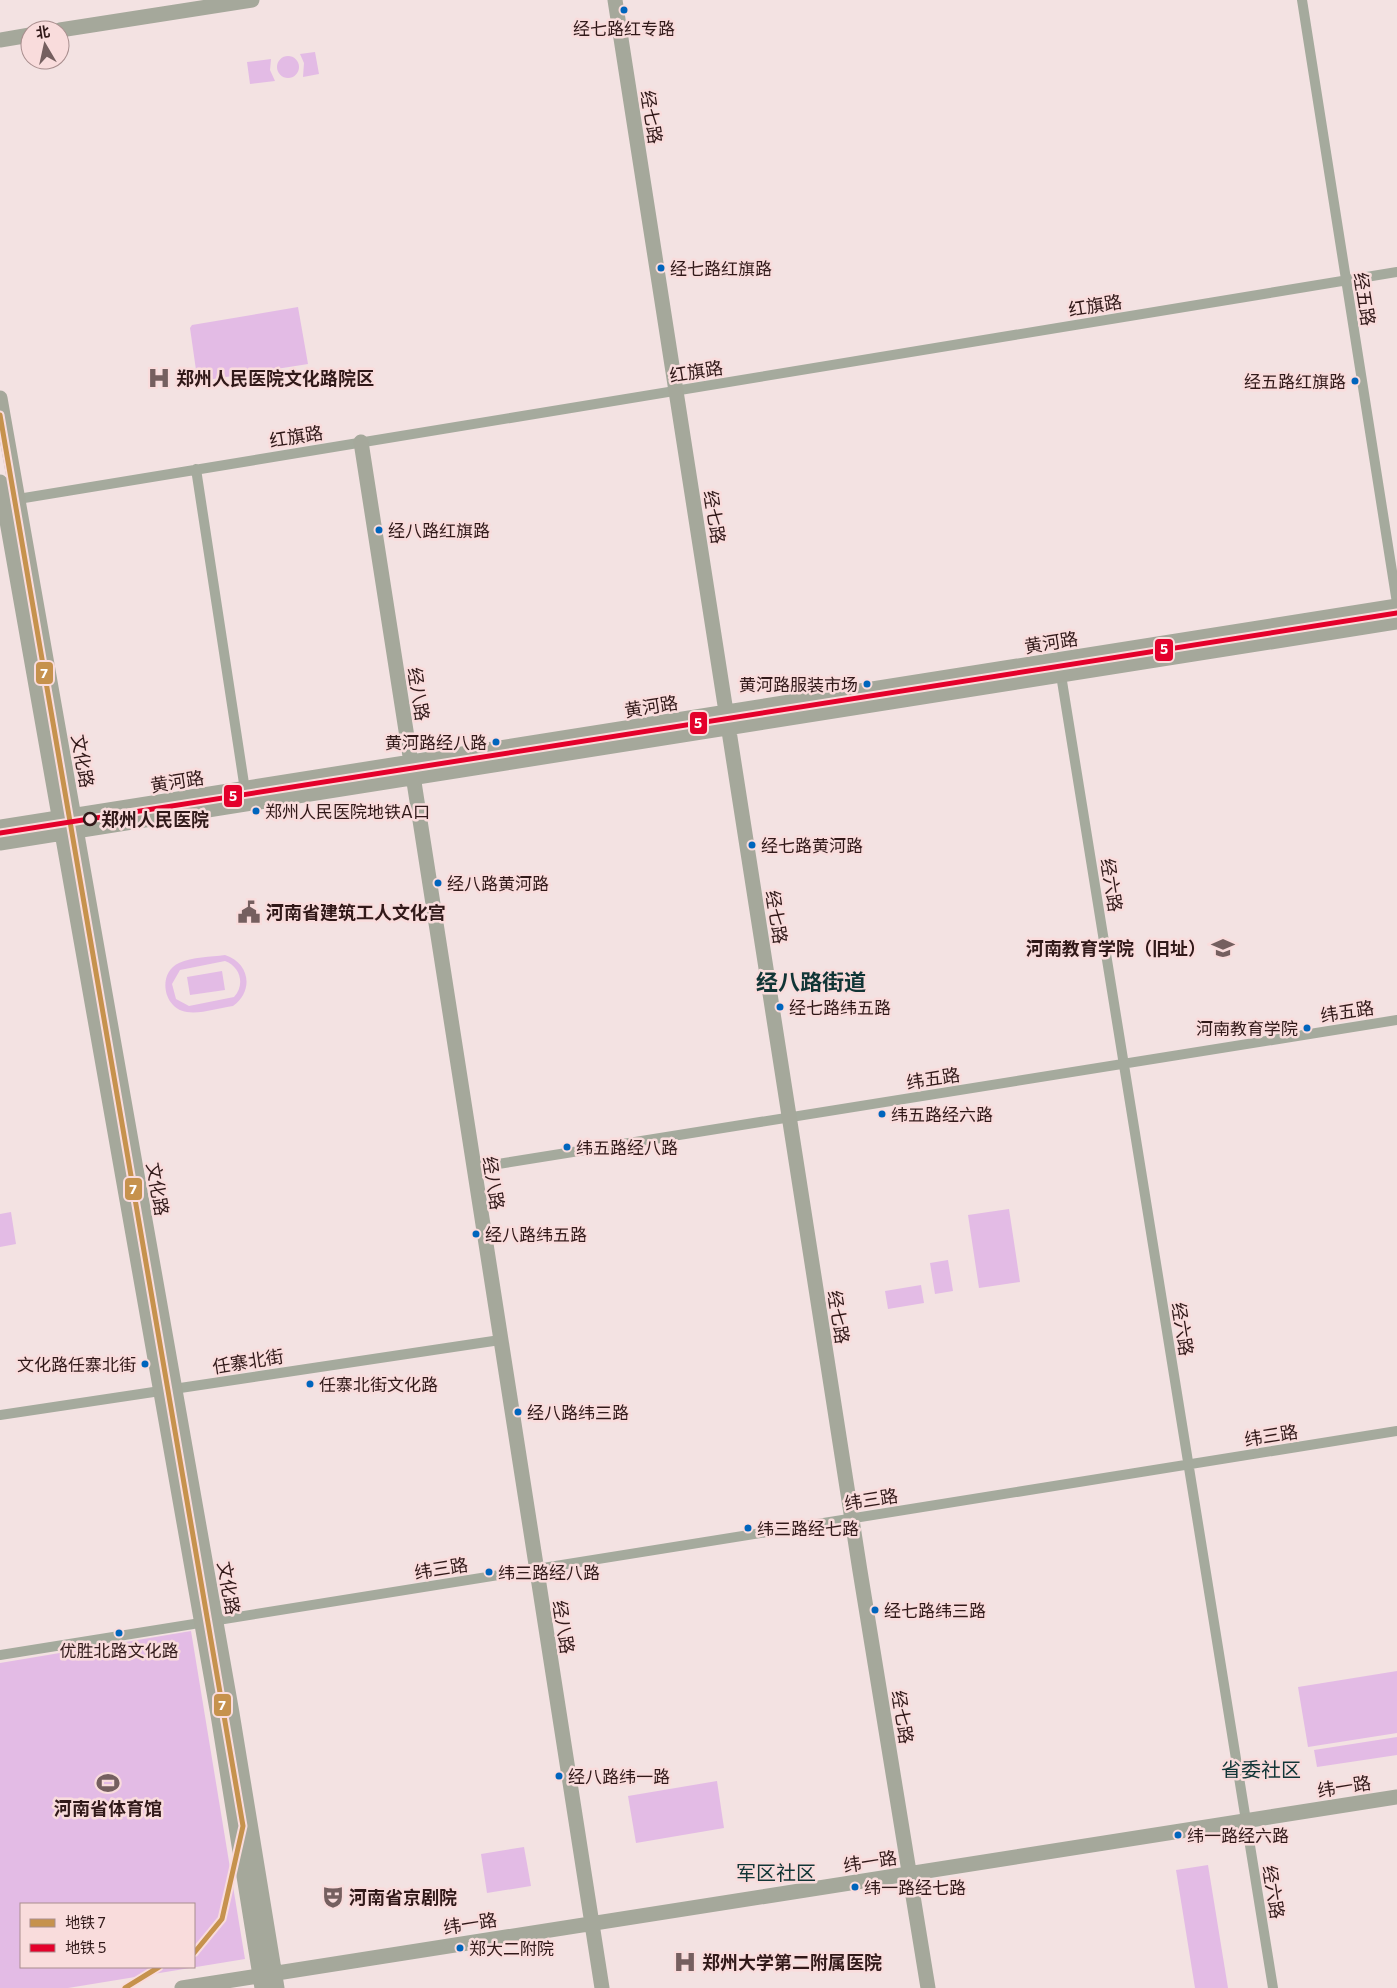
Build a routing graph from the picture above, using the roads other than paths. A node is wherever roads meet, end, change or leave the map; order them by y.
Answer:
1 (252, 0) edge
2 (615, 0) edge
3 (1302, 0) edge
4 (70, 28) edge
5 (20, 37) edge
6 (0, 40) edge
7 (1397, 272) edge
8 (1346, 280) junction
9 (676, 390) junction
10 (0, 398) edge
11 (361, 442) junction
12 (196, 469) junction
13 (0, 482) edge
14 (7, 500) edge
15 (1397, 604) edge
16 (1397, 622) edge
17 (1061, 675) junction
18 (726, 713) junction
19 (729, 728) junction
20 (411, 763) junction
21 (413, 779) junction
22 (245, 790) junction
23 (66, 817) junction
24 (0, 827) edge
25 (69, 833) junction
26 (0, 843) edge
27 (1397, 1020) edge
28 (1124, 1064) junction
29 (789, 1117) junction
30 (473, 1168) junction
31 (500, 1340) junction
32 (168, 1390) junction
33 (0, 1416) edge
34 (1397, 1431) edge
35 (1189, 1464) junction
36 (852, 1518) junction
37 (536, 1569) junction
38 (209, 1621) junction
39 (0, 1655) edge
40 (1397, 1797) edge
41 (1246, 1820) junction
42 (909, 1874) junction
43 (592, 1923) junction
44 (268, 1981) edge
45 (182, 1988) edge
46 (602, 1988) edge
47 (928, 1988) edge
48 (1273, 1988) edge

1 - 4 street
2 - 9 street, 经七路
3 - 8 street, 经五路
5 - 6 street
7 - 8 street, 红旗路
8 - 9 street, 红旗路
8 - 15 street, 经五路
9 - 11 street, 红旗路
9 - 18 street, 经七路
10 - 14 street, 文化路
11 - 12 street, 红旗路
11 - 20 street, 经八路
12 - 14 street, 红旗路
12 - 22 street
13 - 14 street, 文化路
14 - 23 street, 文化路
15 - 18 street, 黄河路
16 - 17 street, 黄河路
17 - 19 street, 黄河路
17 - 28 street, 经六路
18 - 19 street, 经七路
18 - 20 street, 黄河路
19 - 21 street, 黄河路
19 - 29 street, 经七路
20 - 21 street, 经八路
20 - 22 street, 黄河路
21 - 25 street, 黄河路
21 - 30 street, 经八路
22 - 23 street, 黄河路
23 - 24 street, 黄河路
23 - 25 street, 文化路
25 - 26 street, 黄河路
25 - 32 street, 文化路
27 - 28 street, 纬五路
28 - 29 street, 纬五路
28 - 35 street, 经六路
29 - 30 street, 纬五路
29 - 36 street, 经七路
30 - 31 street, 经八路
31 - 32 street, 任寨北街
31 - 37 street, 经八路
32 - 33 street, 任寨北街
32 - 38 street, 文化路
34 - 35 street, 纬三路
35 - 36 street, 纬三路
35 - 41 street, 经六路
36 - 37 street, 纬三路
36 - 42 street, 经七路
37 - 38 street, 纬三路
37 - 43 street, 经八路
38 - 39 street, 纬三路
38 - 44 street, 文化路
40 - 41 street, 纬一路
41 - 42 street, 纬一路
41 - 48 street, 经六路
42 - 43 street, 纬一路
42 - 47 street, 经七路
43 - 44 street, 纬一路
43 - 46 street, 经八路
44 - 45 street, 纬一路

